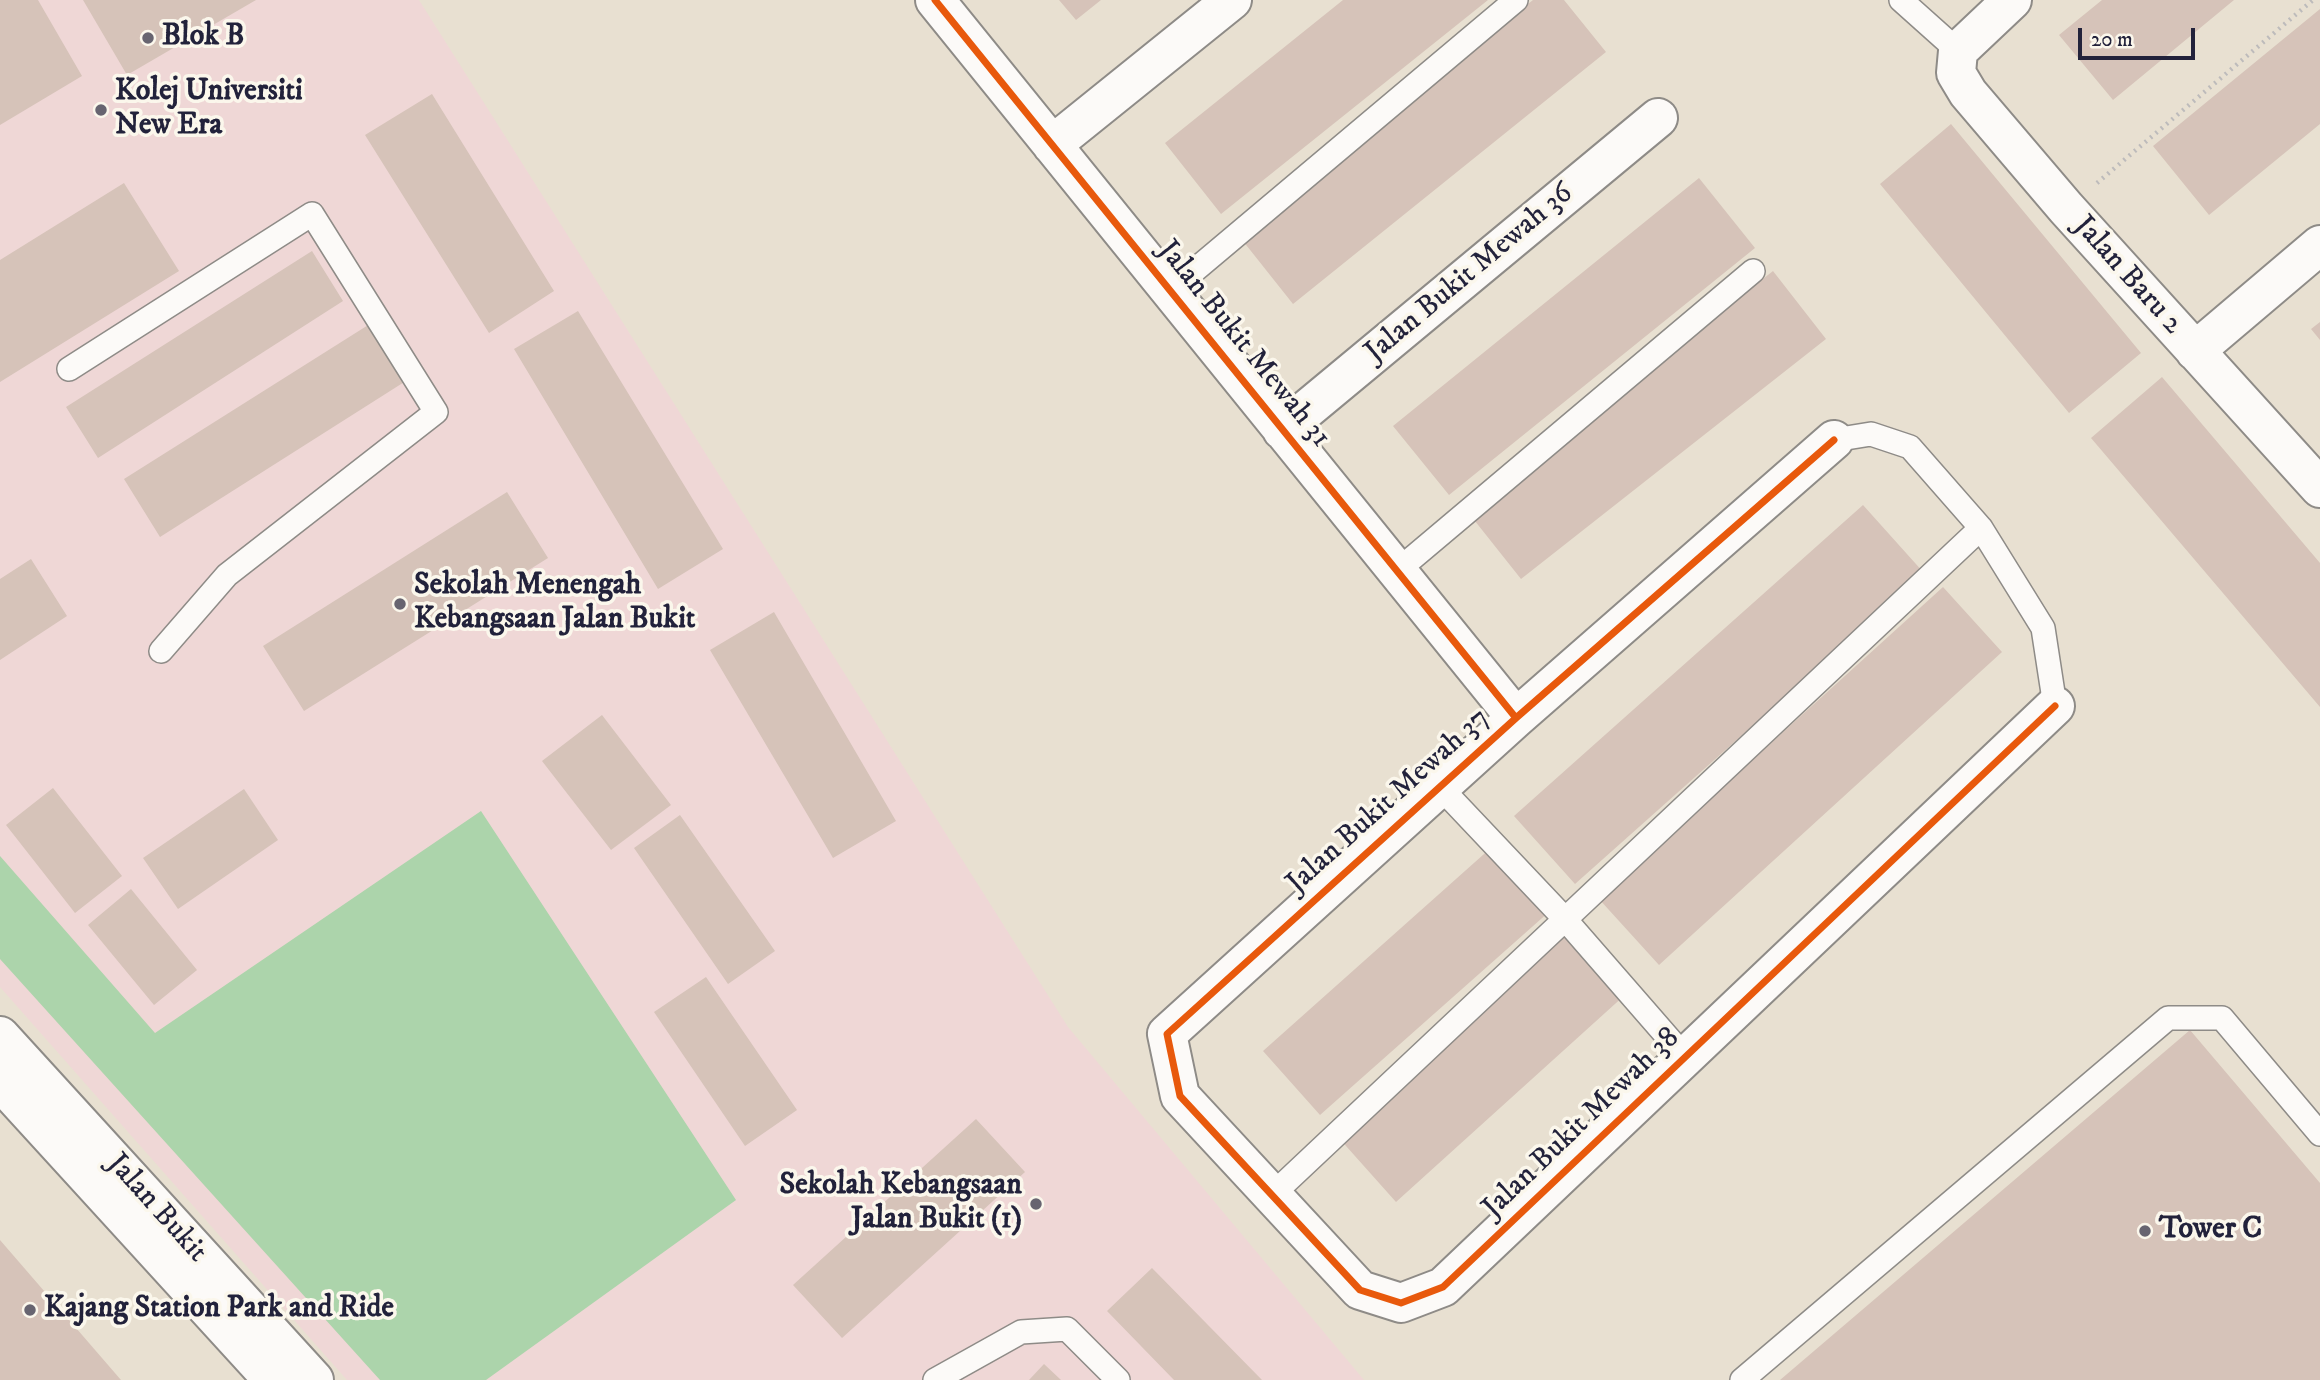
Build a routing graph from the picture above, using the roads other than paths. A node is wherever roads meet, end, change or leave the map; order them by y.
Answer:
1 (1232, 0) edge
2 (1516, 0) edge
3 (1901, 0) edge
4 (2012, 0) edge
5 (940, 2) edge
6 (1958, 51) junction
7 (1658, 118) dead end
8 (1052, 145) junction
9 (2320, 246) edge
10 (1753, 271) dead end
11 (1170, 291) junction
12 (2194, 351) junction
13 (69, 369) dead end
14 (1282, 430) junction
15 (1834, 440) joint
16 (2320, 488) edge
17 (1981, 528) junction
18 (1396, 571) junction
19 (162, 651) dead end
20 (2055, 706) joint
21 (1516, 718) junction
22 (1440, 787) junction
23 (1564, 918) junction
24 (1167, 1034) joint
25 (0, 1036) edge
26 (1685, 1057) junction
27 (0, 1081) edge
28 (2320, 1134) edge
29 (1272, 1195) junction
30 (272, 1380) edge
31 (314, 1380) edge
32 (935, 1380) edge
33 (1118, 1380) edge
34 (1742, 1380) edge

1 - 8 street
2 - 11 lane
3 - 6 lane
4 - 6 street
5 - 8 street, Jalan Bukit Mewah 31
6 - 12 street, Jalan Baru 2
7 - 14 street, Jalan Bukit Mewah 36
8 - 11 street, Jalan Bukit Mewah 31
9 - 12 street
10 - 18 lane
11 - 14 street, Jalan Bukit Mewah 31
12 - 16 street, Jalan Baru 2
13 - 19 lane
14 - 18 street, Jalan Bukit Mewah 31
15 - 17 lane, Jalan Bukit Mewah 37
15 - 21 street, Jalan Bukit Mewah 37
17 - 20 lane, Jalan Bukit Mewah 37
17 - 23 lane
18 - 21 street, Jalan Bukit Mewah 31
20 - 26 street, Jalan Bukit Mewah 38
21 - 22 street, Jalan Bukit Mewah 37
22 - 23 lane
22 - 24 street, Jalan Bukit Mewah 37
23 - 26 lane
23 - 29 lane
24 - 29 street, Jalan Bukit Mewah 38
25 - 31 street, Jalan Bukit
26 - 29 street, Jalan Bukit Mewah 38
27 - 30 street, Jalan Bukit
28 - 34 lane
32 - 33 lane

